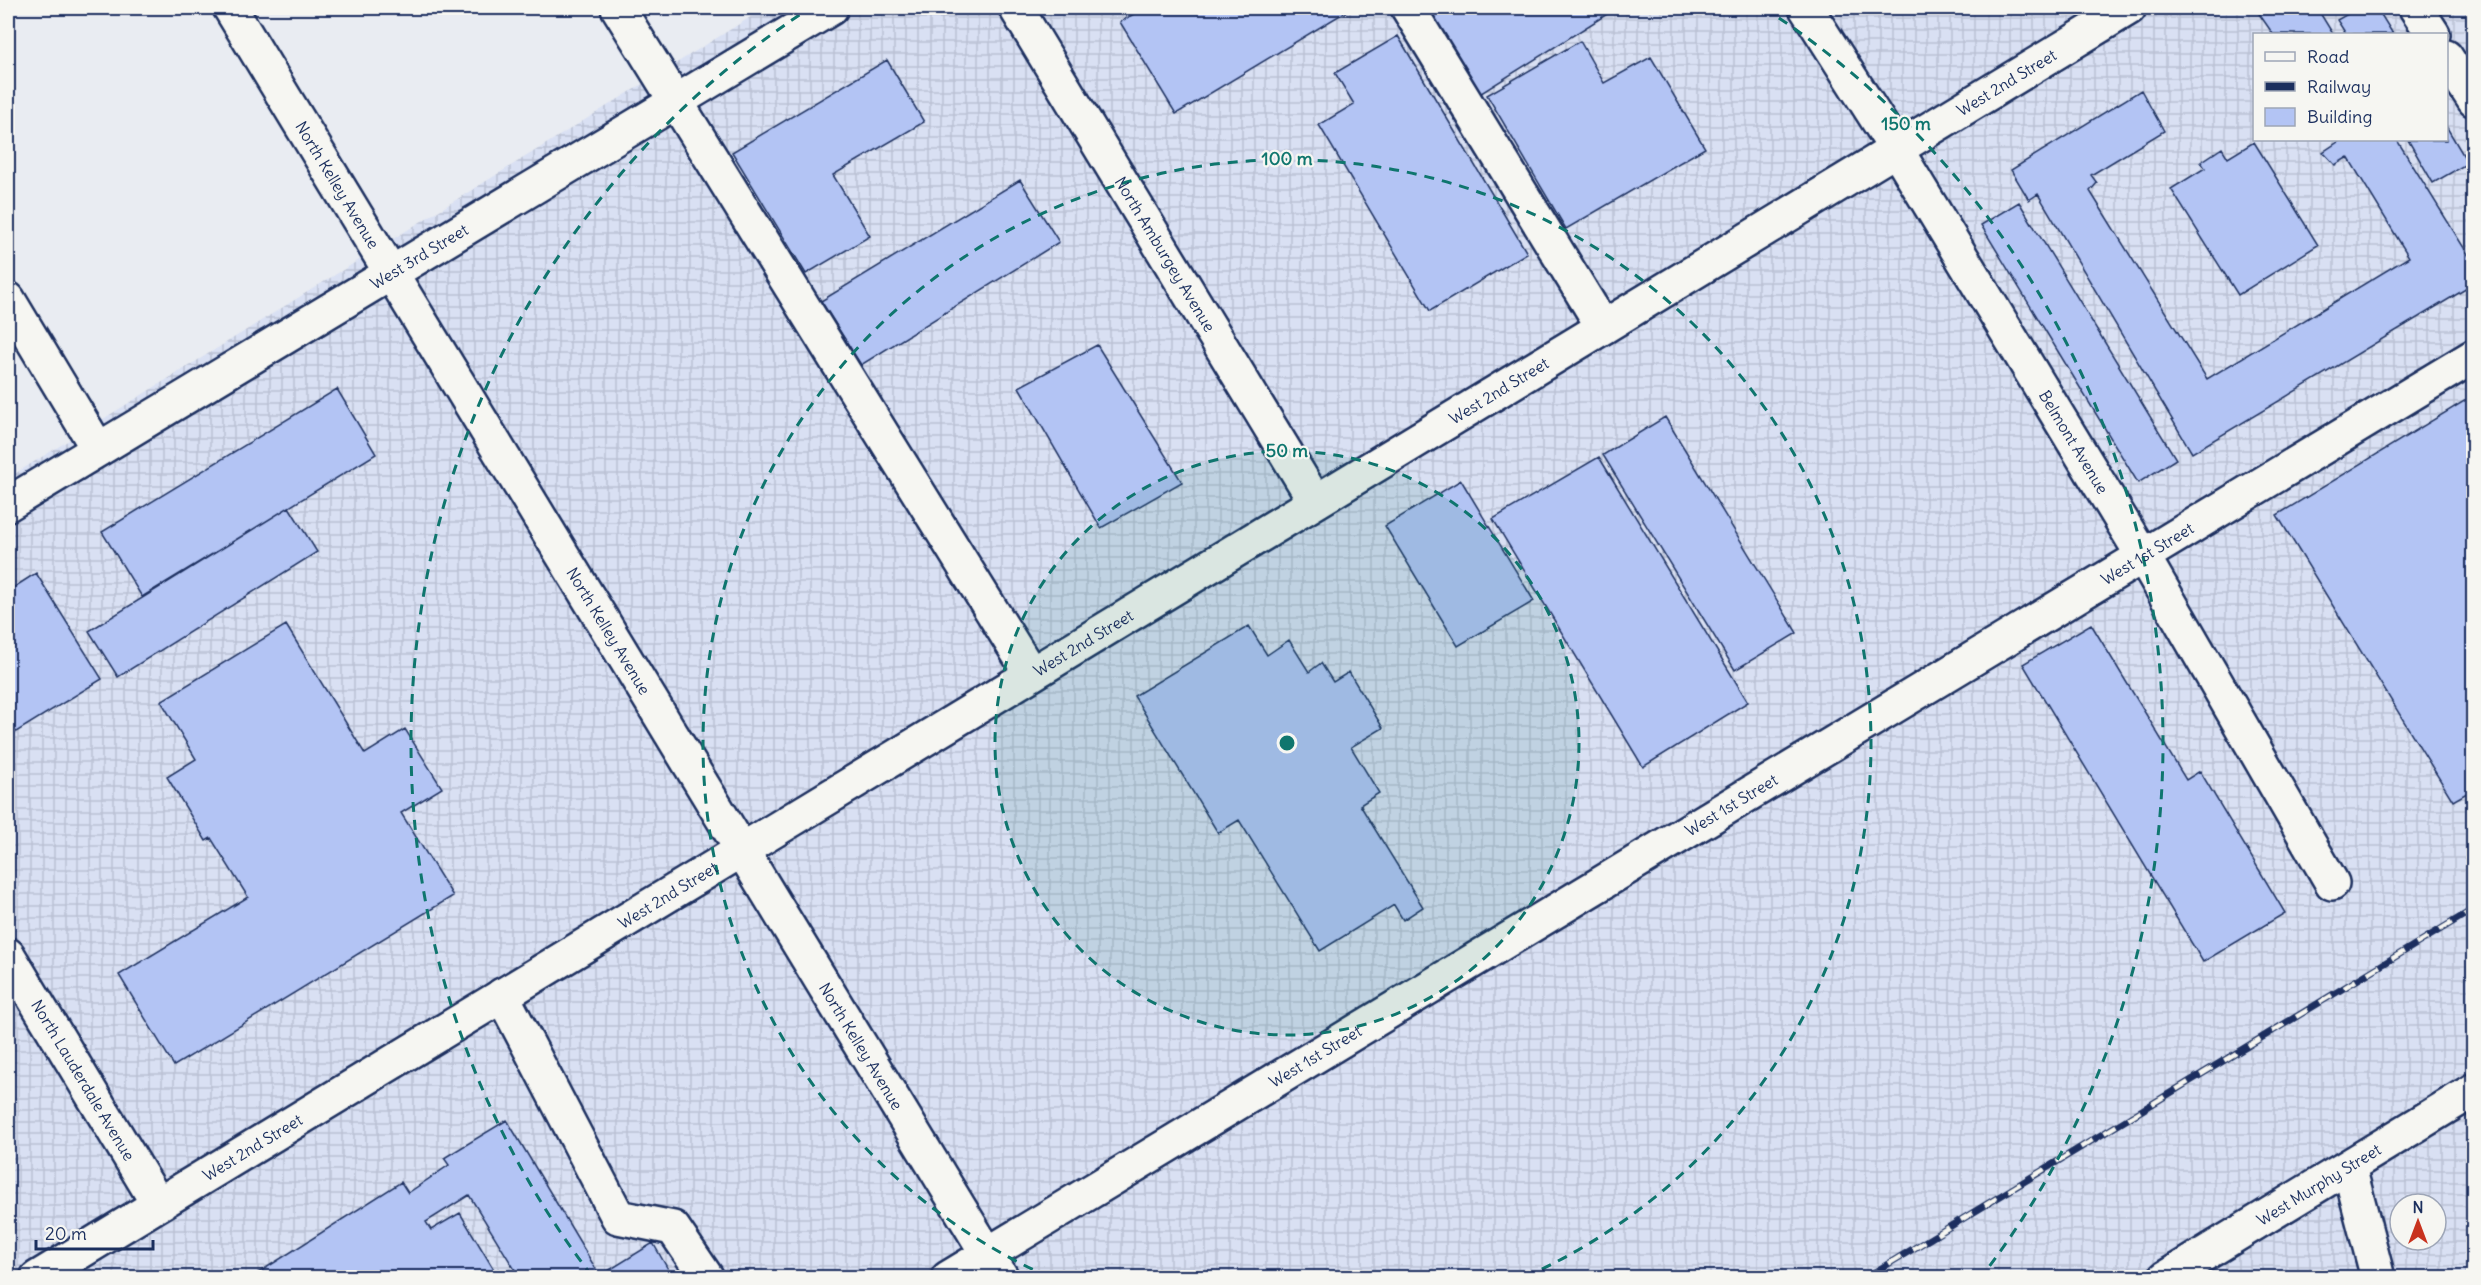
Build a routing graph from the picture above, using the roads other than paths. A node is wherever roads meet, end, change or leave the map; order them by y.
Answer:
1 (230, 8) edge
2 (618, 8) edge
3 (831, 8) edge
4 (1016, 8) edge
5 (1408, 8) edge
6 (1806, 8) edge
7 (2129, 8) edge
8 (2416, 8) edge
9 (2432, 33) edge
10 (2448, 60) edge
11 (2474, 100) edge
12 (675, 101) junction
13 (1896, 149) junction
14 (391, 272) junction
15 (8, 299) edge
16 (1603, 327) junction
17 (2474, 356) edge
18 (98, 449) junction
19 (1315, 501) junction
20 (8, 504) edge
21 (2143, 556) junction
22 (1031, 674) junction
23 (742, 849) junction
24 (2332, 883) dead end
25 (8, 956) edge
26 (502, 995) junction
27 (2474, 1090) edge
28 (2349, 1167) junction
29 (158, 1204) junction
30 (995, 1266) edge
31 (37, 1278) edge
32 (707, 1278) edge
33 (948, 1278) edge
34 (2165, 1278) edge
35 (2378, 1278) edge

1 - 14 street, North Kelley Avenue
2 - 12 street
3 - 12 street, West 3rd Street
4 - 19 street, North Amburgey Avenue
5 - 16 street
6 - 13 street, Belmont Avenue
7 - 13 street, West 2nd Street
8 - 9 street
10 - 11 street
12 - 14 street, West 3rd Street
12 - 22 street
13 - 16 street, West 2nd Street
13 - 21 street, Belmont Avenue
14 - 18 street, West 3rd Street
14 - 23 street, North Kelley Avenue
15 - 18 street
16 - 19 street, West 2nd Street
17 - 21 street, West 1st Street
18 - 20 street, West 3rd Street
19 - 22 street, West 2nd Street
21 - 24 street, Belmont Avenue
21 - 30 street, West 1st Street
22 - 23 street, West 2nd Street
23 - 26 street, West 2nd Street
23 - 30 street, North Kelley Avenue
25 - 29 street, North Lauderdale Avenue
26 - 29 street, West 2nd Street
26 - 32 street
27 - 28 street, West Murphy Street
28 - 34 street, West Murphy Street
28 - 35 street
29 - 31 street, West 2nd Street
30 - 33 street, West 1st Street

